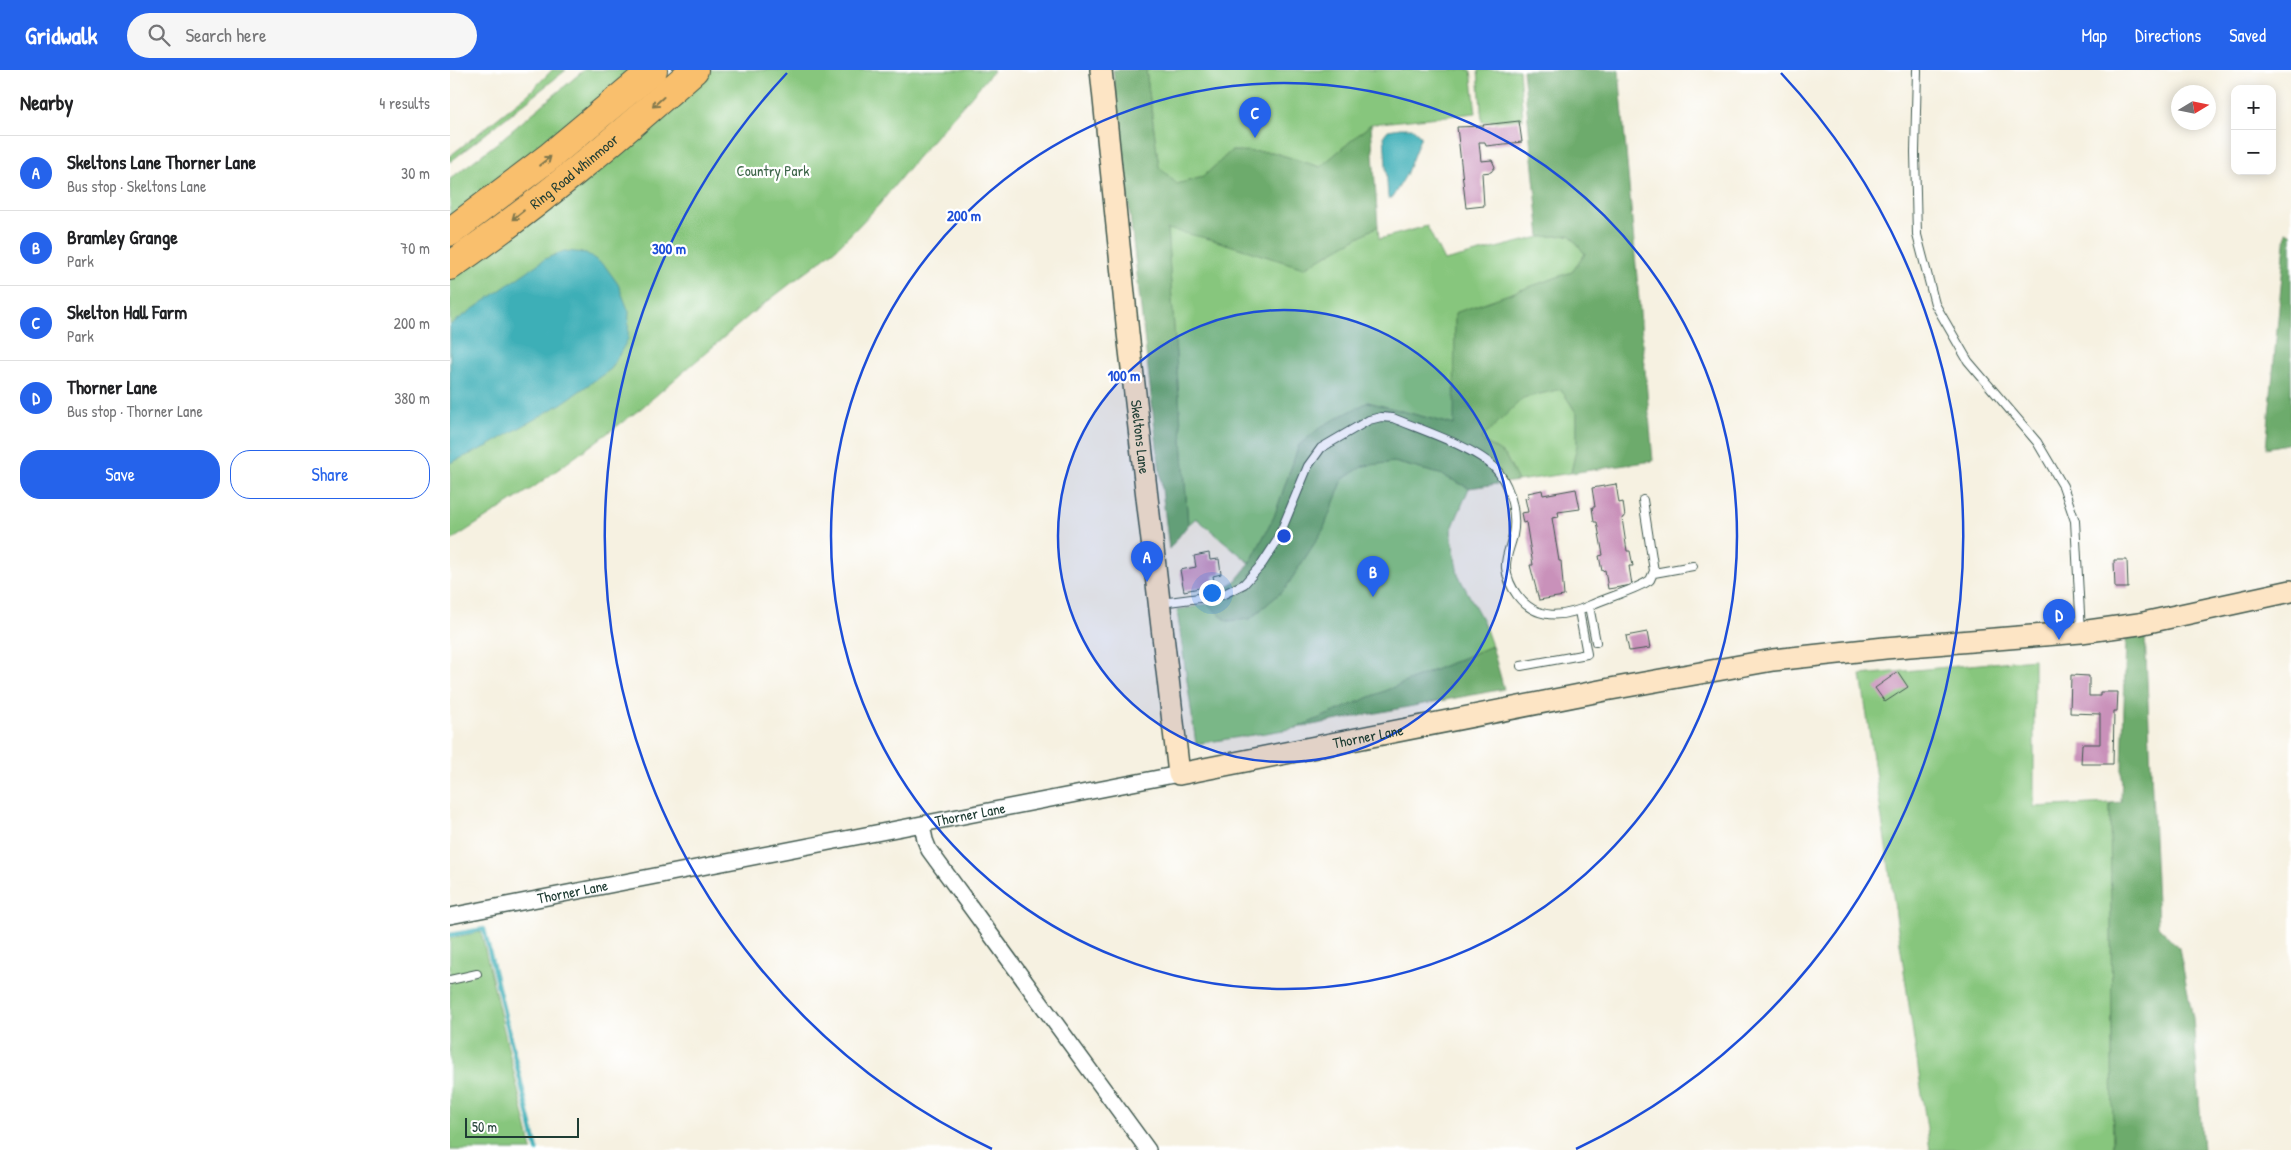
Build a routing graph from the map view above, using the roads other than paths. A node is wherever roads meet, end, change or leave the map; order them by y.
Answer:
1 (653, 70) edge
2 (694, 70) edge
3 (1101, 70) edge
4 (1917, 70) edge
5 (450, 232) edge
6 (450, 266) edge
7 (1642, 500) dead end
8 (1693, 566) dead end
9 (1654, 573) junction
10 (2291, 591) edge
11 (1160, 603) junction
12 (1589, 606) junction
13 (1579, 611) junction
14 (2081, 632) junction
15 (1596, 642) dead end
16 (1521, 666) dead end
17 (1179, 774) junction
18 (922, 825) junction
19 (450, 916) edge
20 (477, 974) dead end
21 (450, 980) edge
22 (1148, 1150) edge

5 -> 1 highway, Ring Road Whinmoor
2 -> 6 highway, Ring Road Whinmoor
3 - 11 street, Skeltons Lane
4 - 14 lane
7 - 9 lane
8 - 9 lane
9 - 12 lane
10 - 14 street, Thorner Lane
11 - 13 lane
11 - 17 street, Skeltons Lane
12 - 13 lane
12 - 15 lane
13 - 16 lane
14 - 17 street, Thorner Lane
17 - 18 street, Thorner Lane
18 - 19 street, Thorner Lane
18 - 22 street
20 - 21 lane

